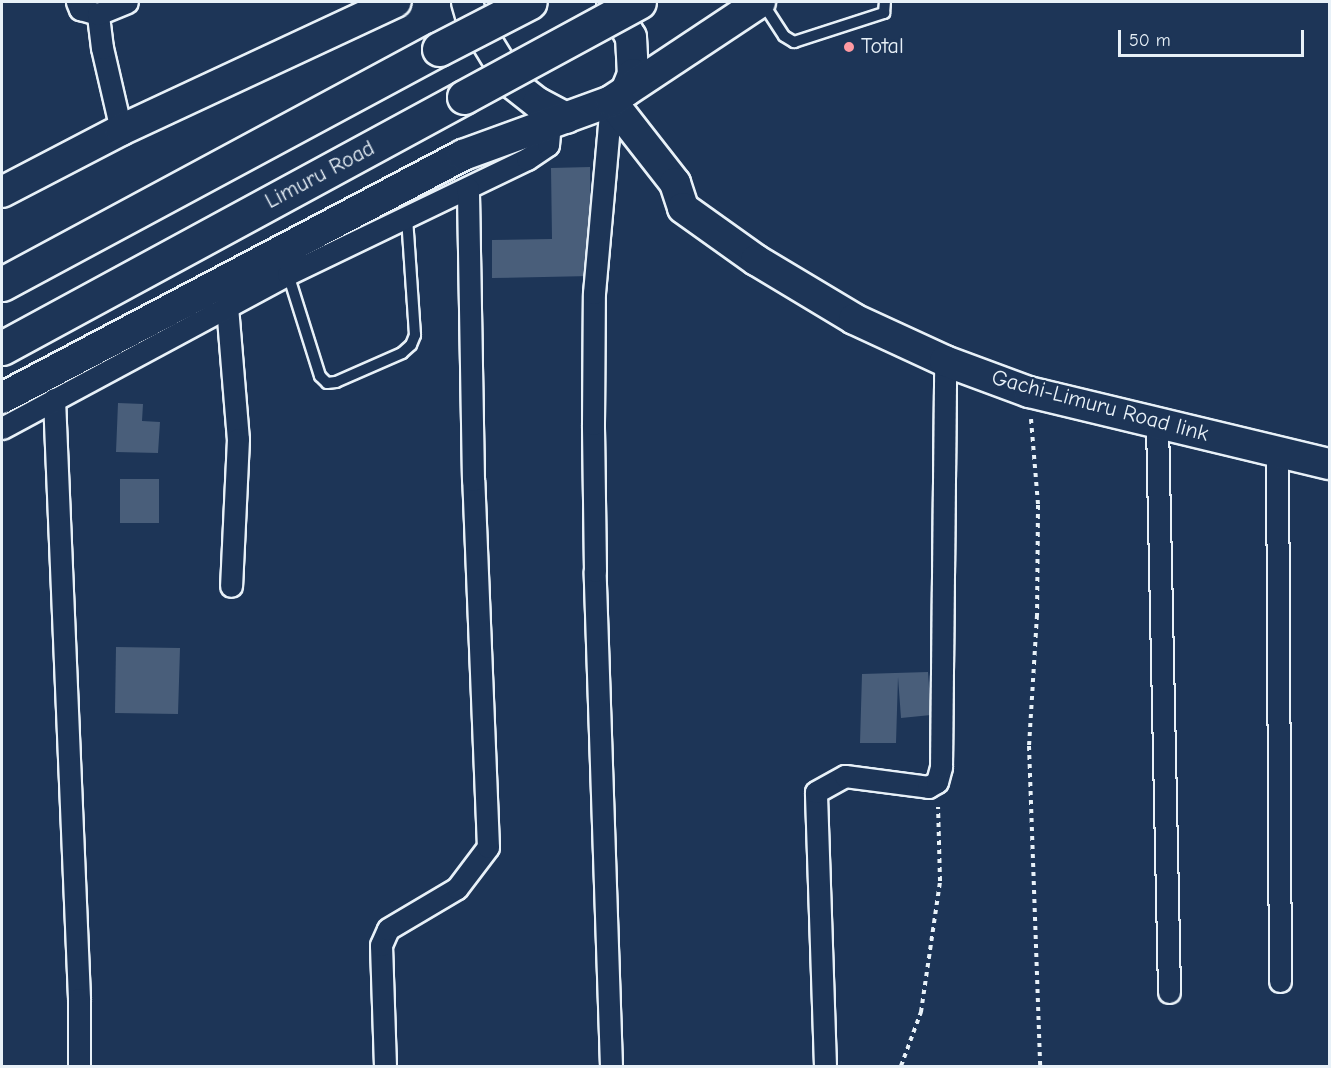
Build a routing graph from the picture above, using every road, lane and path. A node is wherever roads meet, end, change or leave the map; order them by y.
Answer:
1 (77, 2) edge
2 (127, 2) edge
3 (396, 2) edge
4 (467, 2) edge
5 (530, 2) edge
6 (612, 2) edge
7 (639, 2) edge
8 (761, 2) edge
9 (885, 2) edge
10 (98, 14) junction
11 (619, 96) junction
12 (558, 120) junction
13 (121, 130) junction
14 (468, 188) junction
15 (2, 192) edge
16 (407, 218) junction
17 (288, 274) junction
18 (2, 284) edge
19 (227, 306) junction
20 (2, 348) edge
21 (945, 361) junction
22 (1029, 392) junction
23 (2, 398) edge
24 (54, 399) junction
25 (1157, 423) junction
26 (2, 428) edge
27 (1277, 452) junction
28 (1329, 464) edge
29 (231, 586) dead end
30 (937, 782) junction
31 (1280, 981) dead end
32 (1169, 992) dead end
33 (79, 1066) edge
34 (385, 1066) edge
35 (611, 1066) edge
36 (825, 1066) edge
37 (901, 1066) edge
38 (1040, 1066) edge

1 - 10 street
2 - 10 street
3 - 13 street
4 - 12 street
5 - 18 highway, bridge
6 - 11 street
7 - 20 highway, Limuru Road, bridge
8 - 9 lane
8 - 11 street
10 - 13 street
11 - 12 street
11 - 21 street, Gachi-Limuru Road link
11 - 35 street
12 - 14 street
12 - 23 street
13 - 15 street
14 - 16 street
14 - 34 street
16 - 17 street
16 - 17 lane
17 - 19 street
19 - 24 street
19 - 29 street
21 - 22 street, Gachi-Limuru Road link
21 - 30 street
22 - 25 street, Gachi-Limuru Road link
22 - 38 path
24 - 26 street
24 - 33 street
25 - 27 street, Gachi-Limuru Road link
25 - 32 street
27 - 28 street, Gachi-Limuru Road link
27 - 31 street
30 - 36 street
30 - 37 path

